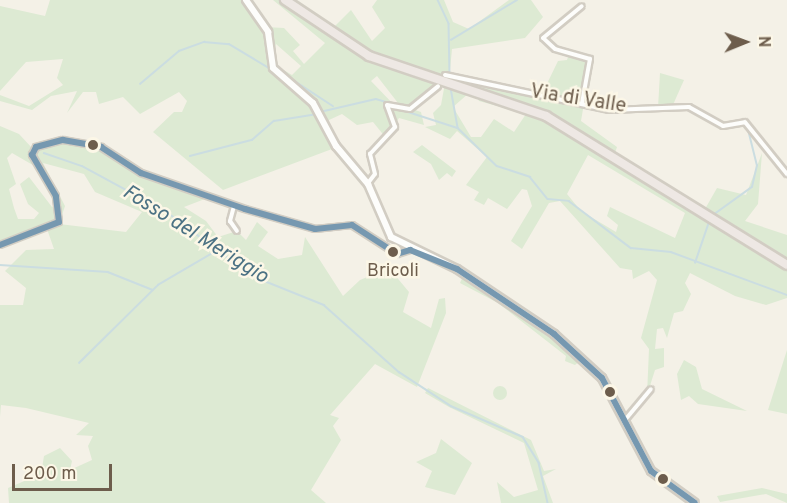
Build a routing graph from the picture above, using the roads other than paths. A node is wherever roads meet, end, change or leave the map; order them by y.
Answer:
1 (246, 0) edge
2 (285, 0) edge
3 (292, 0) edge
4 (582, 6) dead end
5 (448, 75) dead end
6 (438, 86) dead end
7 (582, 103) junction
8 (787, 174) edge
9 (368, 184) junction
10 (234, 206) junction
11 (237, 231) dead end
12 (0, 245) edge
13 (410, 250) junction
14 (787, 260) edge
15 (787, 265) edge
16 (651, 389) dead end
17 (625, 420) junction
18 (695, 503) edge

1 - 9 street
2 - 15 highway
3 - 14 highway
4 - 7 street
5 - 7 street, Via di Valle
6 - 9 street
7 - 8 street, Via di Valle
9 - 13 street
10 - 11 street
10 - 12 street
10 - 13 street
13 - 17 street
16 - 17 street
17 - 18 street

